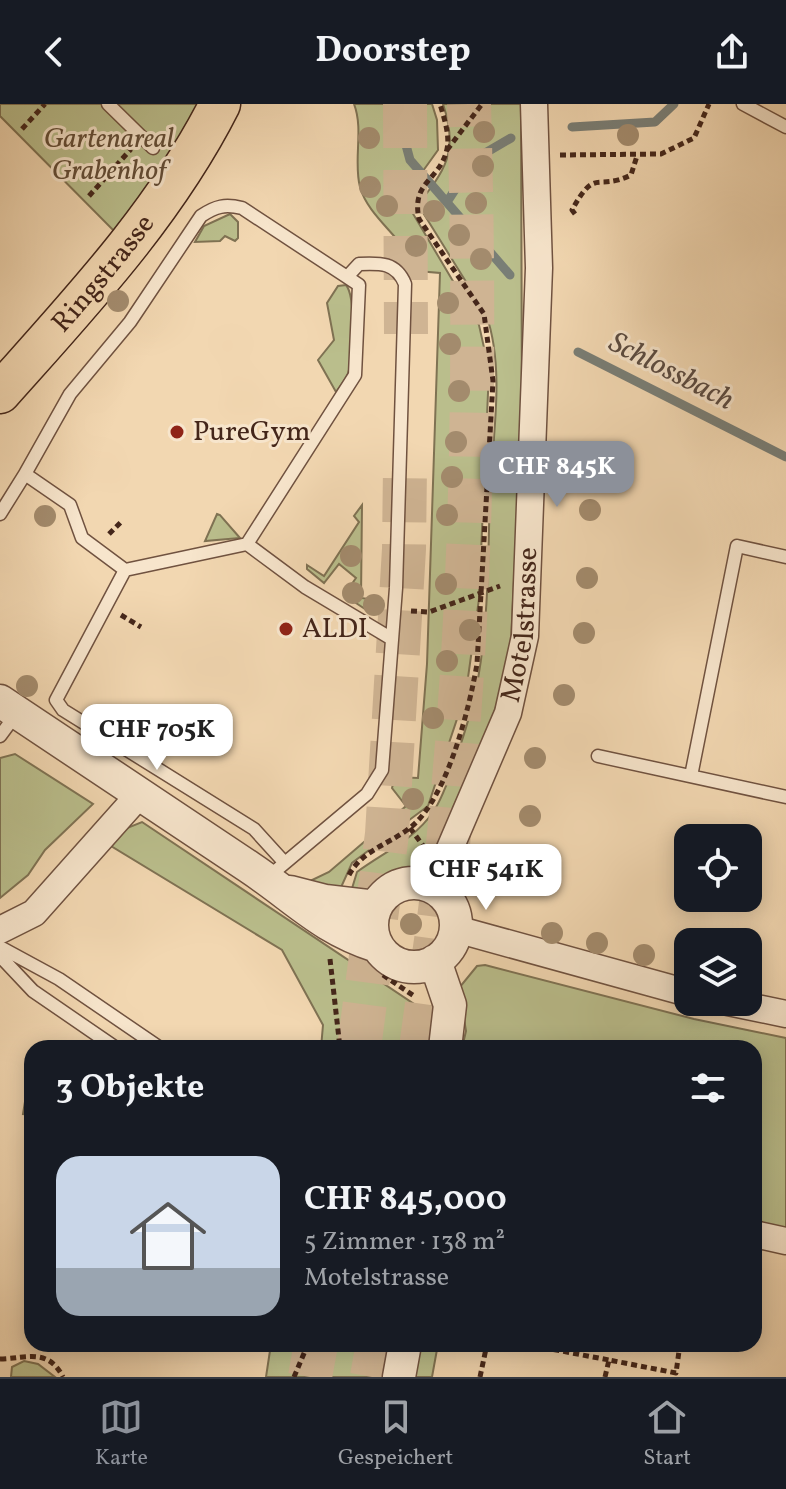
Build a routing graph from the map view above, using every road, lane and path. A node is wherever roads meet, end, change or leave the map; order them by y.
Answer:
1 (45, 104) edge
2 (108, 104) edge
3 (220, 104) edge
4 (440, 104) edge
5 (482, 104) edge
6 (534, 104) edge
7 (709, 104) edge
8 (743, 104) edge
9 (786, 127) edge
10 (22, 129) dead end
11 (142, 136) junction
12 (535, 142) junction
13 (153, 148) dead end
14 (446, 151) junction
15 (637, 156) junction
16 (89, 196) dead end
17 (575, 214) dead end
18 (347, 277) junction
19 (0, 393) edge
20 (25, 474) junction
21 (0, 514) edge
22 (122, 521) dead end
23 (108, 536) dead end
24 (247, 544) junction
25 (786, 557) edge
26 (125, 570) junction
27 (482, 595) junction
28 (429, 612) dead end
29 (392, 639) junction
30 (6, 717) edge
31 (598, 756) dead end
32 (691, 776) junction
33 (140, 794) junction
34 (786, 797) edge
35 (278, 877) junction
36 (345, 883) dead end
37 (433, 888) junction
38 (376, 907) junction
39 (456, 929) junction
40 (0, 930) edge
41 (377, 946) junction
42 (0, 947) edge
43 (331, 954) dead end
44 (0, 956) edge
45 (435, 961) junction
46 (674, 989) edge
47 (762, 1009) edge
48 (786, 1014) edge
49 (104, 1040) edge
50 (148, 1040) edge
51 (339, 1040) edge
52 (446, 1040) edge
53 (762, 1236) edge
54 (786, 1241) edge
55 (305, 1352) edge
56 (404, 1352) edge
57 (485, 1352) edge
58 (566, 1352) edge
59 (679, 1352) edge
60 (0, 1359) edge
61 (609, 1360) junction
62 (63, 1377) edge
63 (294, 1377) edge
64 (399, 1377) edge
65 (480, 1377) edge
66 (605, 1377) edge

1 - 10 path
2 - 11 lane
3 - 19 main road, Ringstrasse
4 - 14 path
5 - 14 path
6 - 12 street, Motelstrasse
7 - 15 path
8 - 9 lane
11 - 13 lane
11 - 16 path
12 - 15 path
12 - 37 street, Motelstrasse
14 - 27 path
15 - 17 path
18 - 20 lane
18 - 24 lane
18 - 29 lane
20 - 21 lane
20 - 26 lane
22 - 23 path
24 - 26 lane
24 - 29 lane
25 - 32 lane
26 - 35 lane
27 - 28 path
27 - 36 path
29 - 35 lane
30 - 33 street
31 - 32 lane
32 - 34 lane
33 - 35 street
33 - 40 street
35 - 38 street
35 - 41 street
37 - 38 street
37 - 39 street
38 - 41 street
39 - 45 street
39 - 46 street
41 - 45 street
42 - 50 lane
43 - 51 path
44 - 49 lane
45 - 52 street
47 - 48 street
53 - 54 street
55 - 63 path
56 - 64 street
57 - 65 path
58 - 61 path
59 - 61 path
60 - 62 path
61 - 66 path

